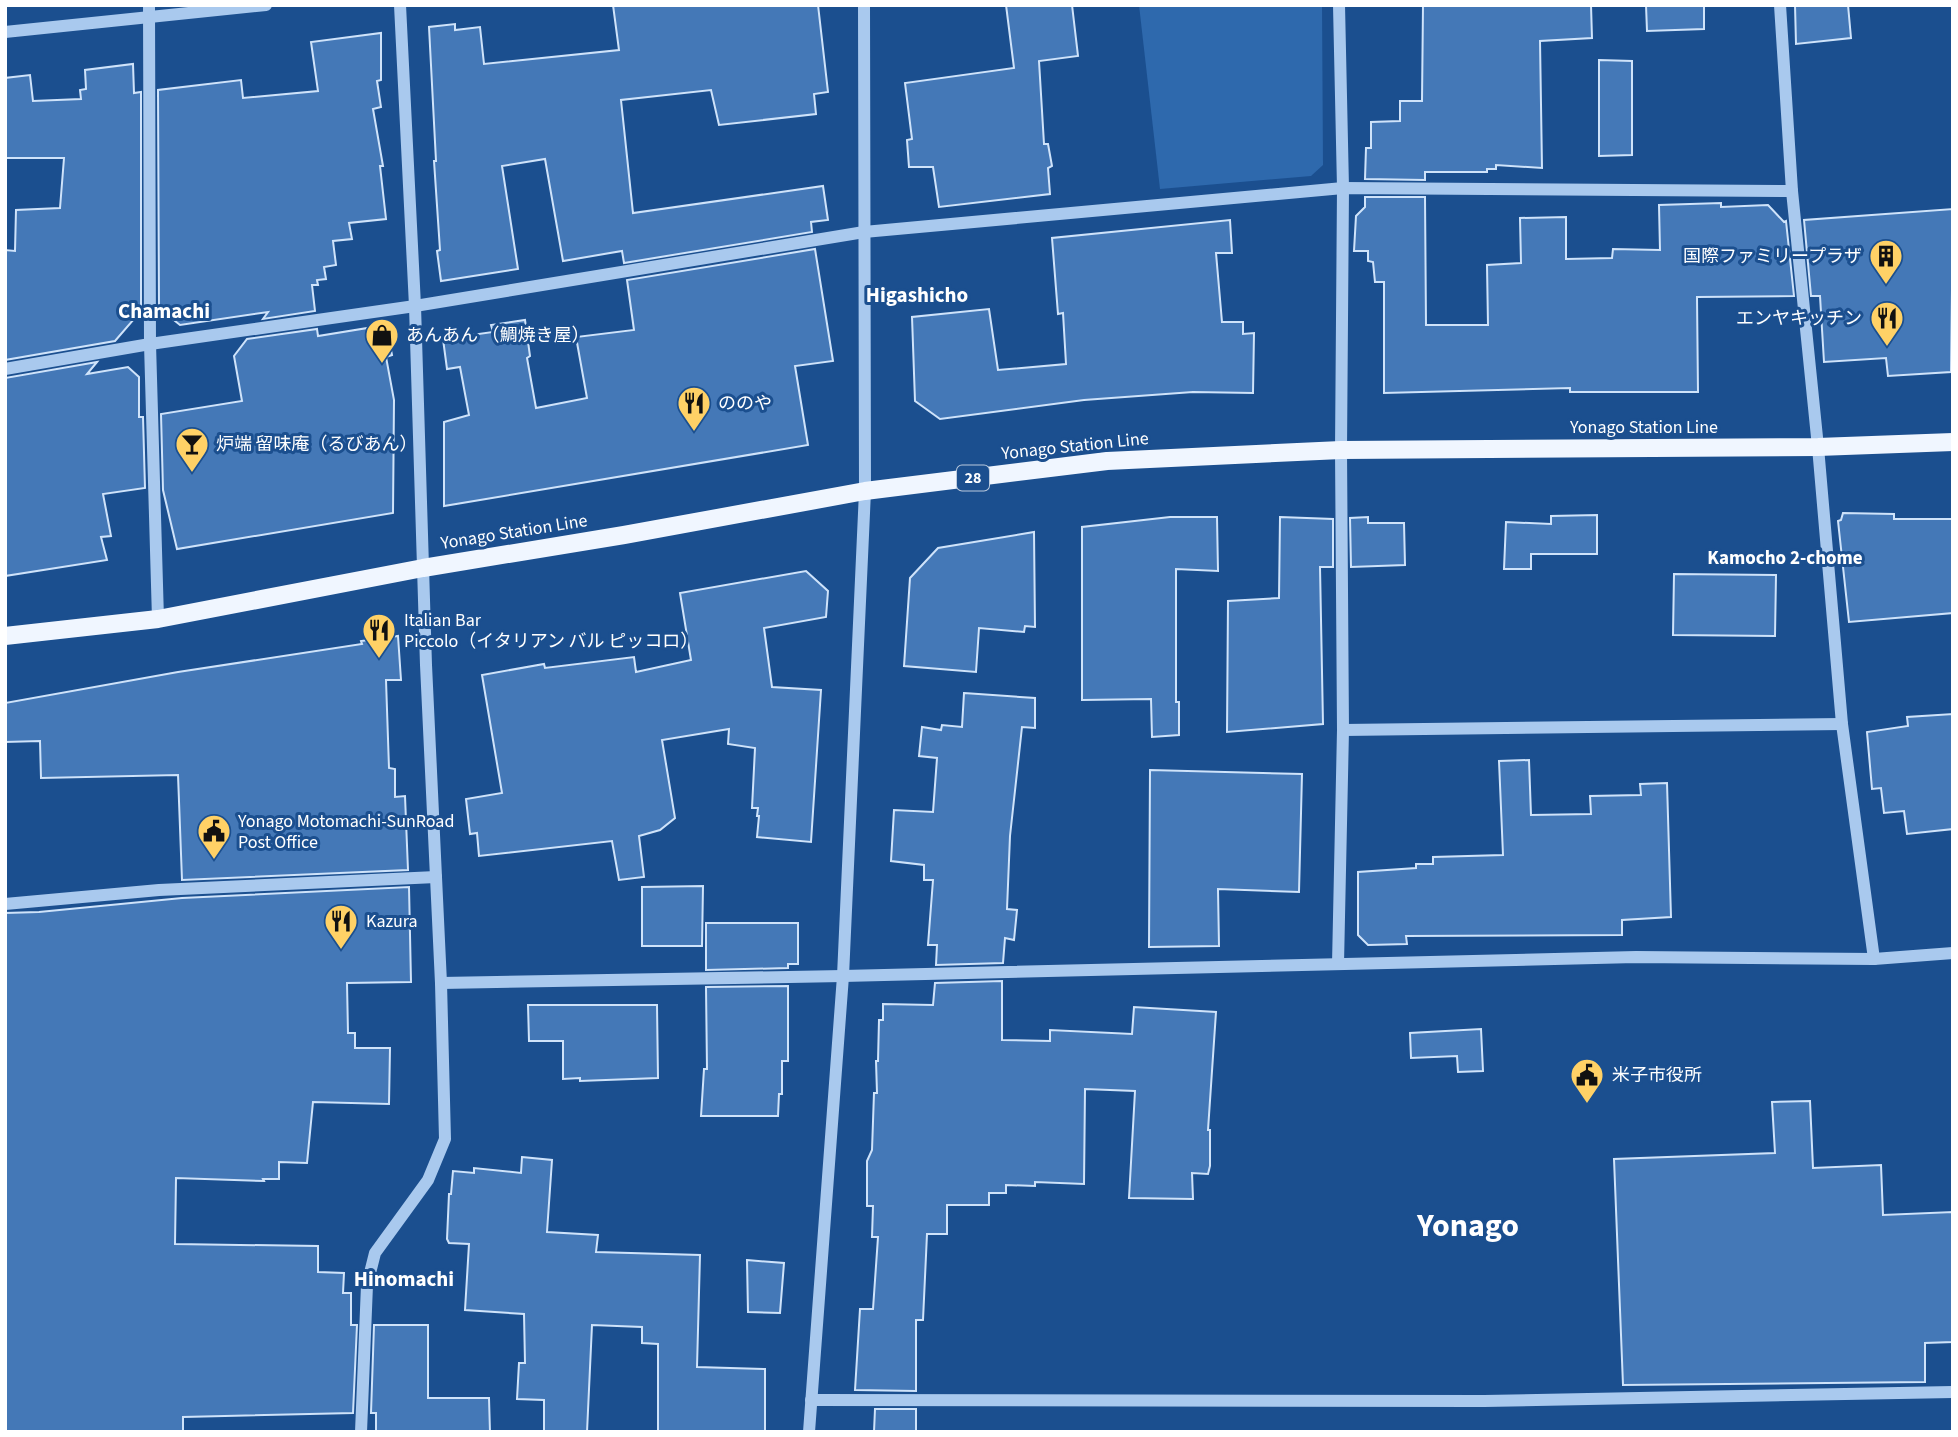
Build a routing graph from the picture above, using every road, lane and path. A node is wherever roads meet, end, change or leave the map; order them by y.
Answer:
1 (266, 5) edge
2 (400, 5) edge
3 (864, 5) edge
4 (1339, 5) edge
5 (1780, 5) edge
6 (149, 11) edge
7 (5, 32) edge
8 (1343, 188) junction
9 (1792, 191) junction
10 (864, 232) junction
11 (415, 306) junction
12 (150, 344) junction
13 (5, 369) edge
14 (1953, 442) edge
15 (1818, 447) junction
16 (1341, 450) junction
17 (865, 491) junction
18 (423, 568) junction
19 (158, 619) junction
20 (5, 636) edge
21 (1842, 724) junction
22 (1343, 730) junction
23 (436, 877) junction
24 (5, 904) edge
25 (1953, 953) edge
26 (1874, 959) junction
27 (1338, 964) junction
28 (843, 976) junction
29 (441, 983) junction
30 (1953, 1392) edge
31 (811, 1400) junction
32 (361, 1432) edge
33 (809, 1432) edge

1 - 6 street
2 - 11 street
3 - 10 street
4 - 8 street
5 - 9 street
6 - 7 street
6 - 12 street
8 - 9 street
8 - 10 street
8 - 16 street
9 - 15 street
10 - 11 street
10 - 17 street
11 - 12 street
11 - 18 street
12 - 13 street
12 - 19 street
14 - 15 main road, Yonago Station Line / 28
15 - 16 main road, Yonago Station Line / 28
15 - 21 street
16 - 17 main road, Yonago Station Line / 28
16 - 22 street
17 - 18 main road, Yonago Station Line / 28
17 - 28 street
18 - 19 main road, Yonago Station Line / 28
18 - 23 street
19 - 20 main road, Yonago Station Line / 28
21 - 22 street
21 - 26 street
22 - 27 street
23 - 24 street
23 - 29 street
25 - 26 street
26 - 27 street
27 - 28 street
28 - 29 street
28 - 31 street
29 - 32 street
30 - 31 street
31 - 33 street

